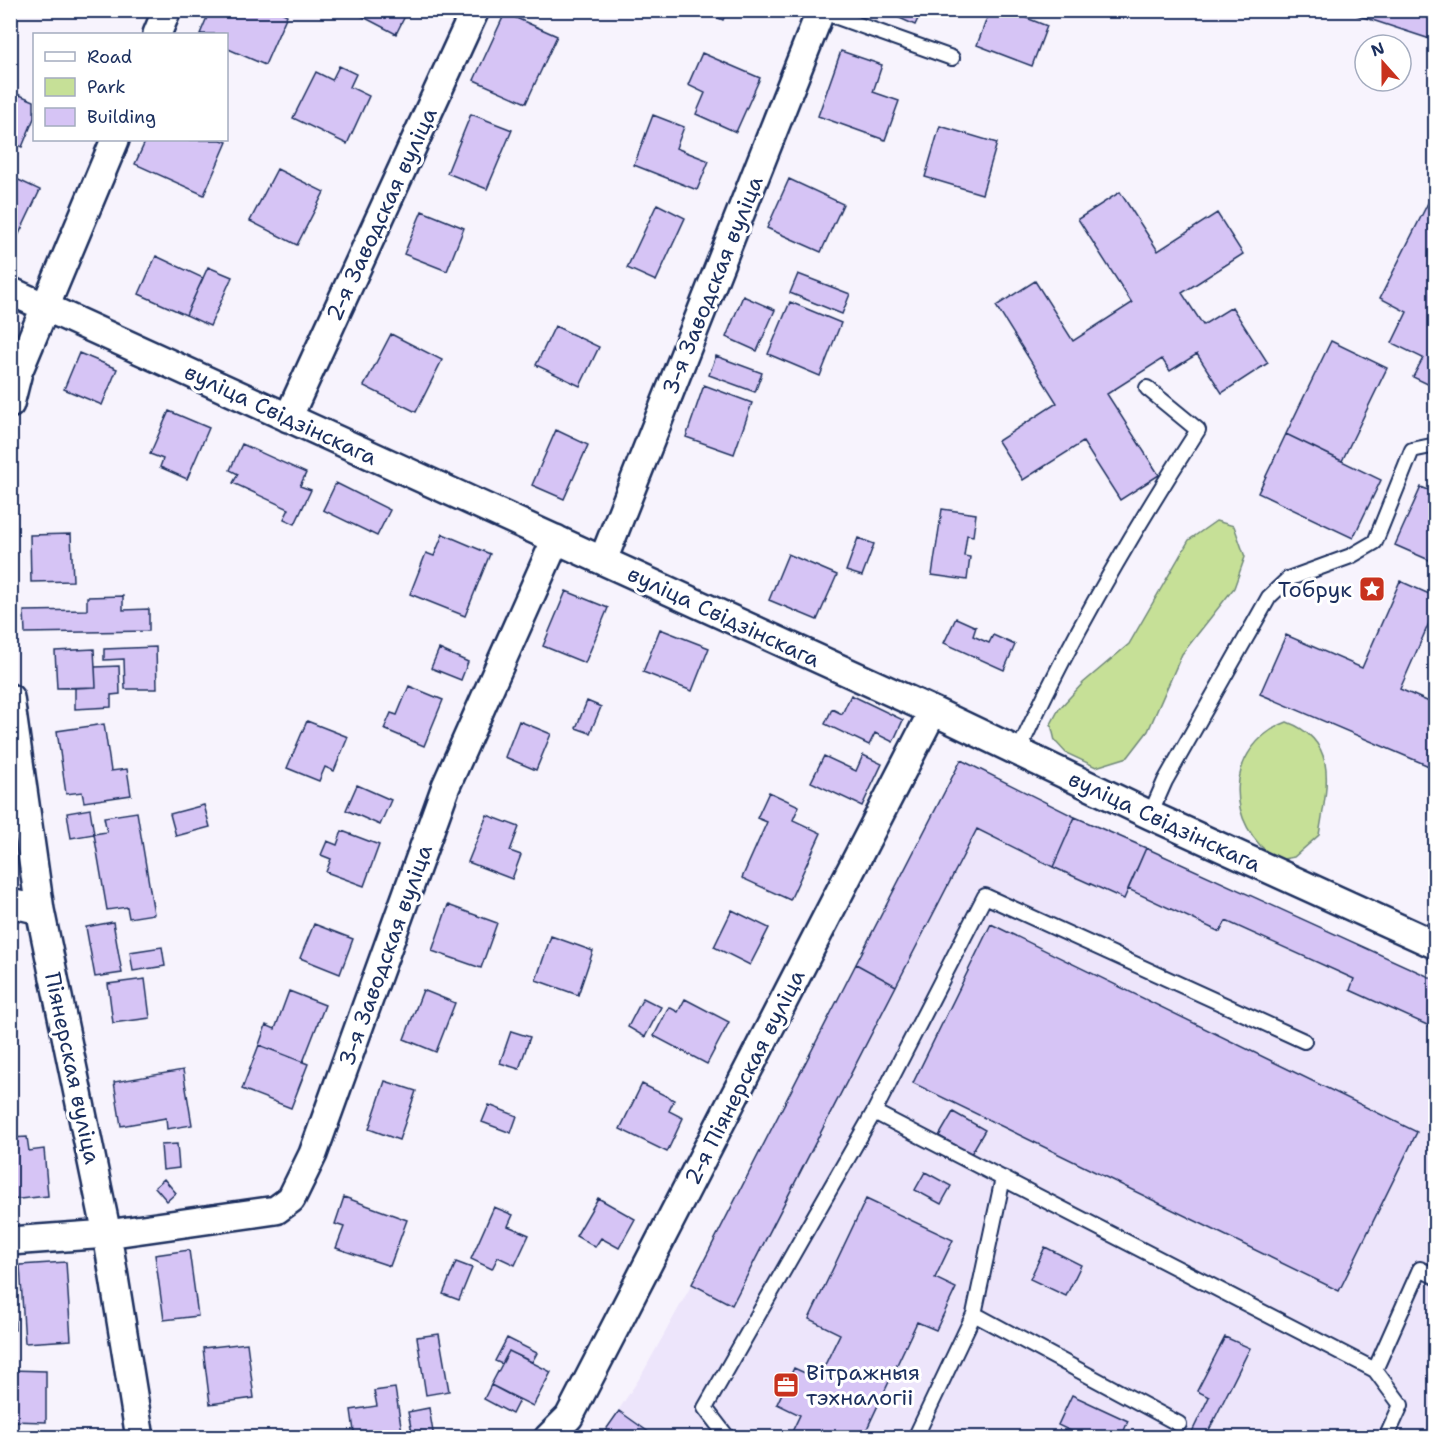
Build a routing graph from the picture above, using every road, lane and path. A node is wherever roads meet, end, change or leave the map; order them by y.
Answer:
1 (167, 10) edge
2 (475, 10) edge
3 (820, 11) edge
4 (158, 33) edge
5 (952, 58) dead end
6 (115, 141) edge
7 (10, 291) edge
8 (46, 307) junction
9 (1148, 388) dead end
10 (10, 404) edge
11 (288, 418) junction
12 (1436, 445) edge
13 (556, 539) junction
14 (603, 560) junction
15 (10, 698) edge
16 (933, 711) junction
17 (1018, 752) junction
18 (1150, 814) junction
19 (10, 903) edge
20 (40, 910) junction
21 (1436, 945) edge
22 (1304, 1041) dead end
23 (874, 1112) junction
24 (1003, 1178) junction
25 (107, 1234) junction
26 (10, 1241) edge
27 (1436, 1277) edge
28 (974, 1314) junction
29 (1375, 1370) junction
30 (1179, 1424) dead end
31 (140, 1437) edge
32 (548, 1437) edge
33 (729, 1437) edge
34 (915, 1437) edge
35 (1386, 1437) edge

1 - 4 street
2 - 11 street, 2-я Заводская вуліца
3 - 5 lane
3 - 14 street, 3-я Заводская вуліца
6 - 8 street
7 - 8 street, вуліца Свідзінскага
8 - 10 street
8 - 11 street, вуліца Свідзінскага
9 - 17 lane
11 - 13 street, вуліца Свідзінскага
12 - 18 lane
13 - 14 street, вуліца Свідзінскага
13 - 25 street, 3-я Заводская вуліца
14 - 16 street, вуліца Свідзінскага
15 - 20 street, Піянерская вуліца
16 - 17 street, вуліца Свідзінскага
16 - 32 street, 2-я Піянерская вуліца
17 - 18 street, вуліца Свідзінскага
18 - 21 street, вуліца Свідзінскага
19 - 20 street
20 - 25 street, Піянерская вуліца
22 - 23 lane
23 - 24 lane
23 - 33 lane
24 - 28 lane
24 - 29 lane
25 - 26 street, 3-я Заводская вуліца
25 - 31 street, Піянерская вуліца
27 - 29 lane
28 - 30 lane
28 - 34 lane
29 - 35 lane

